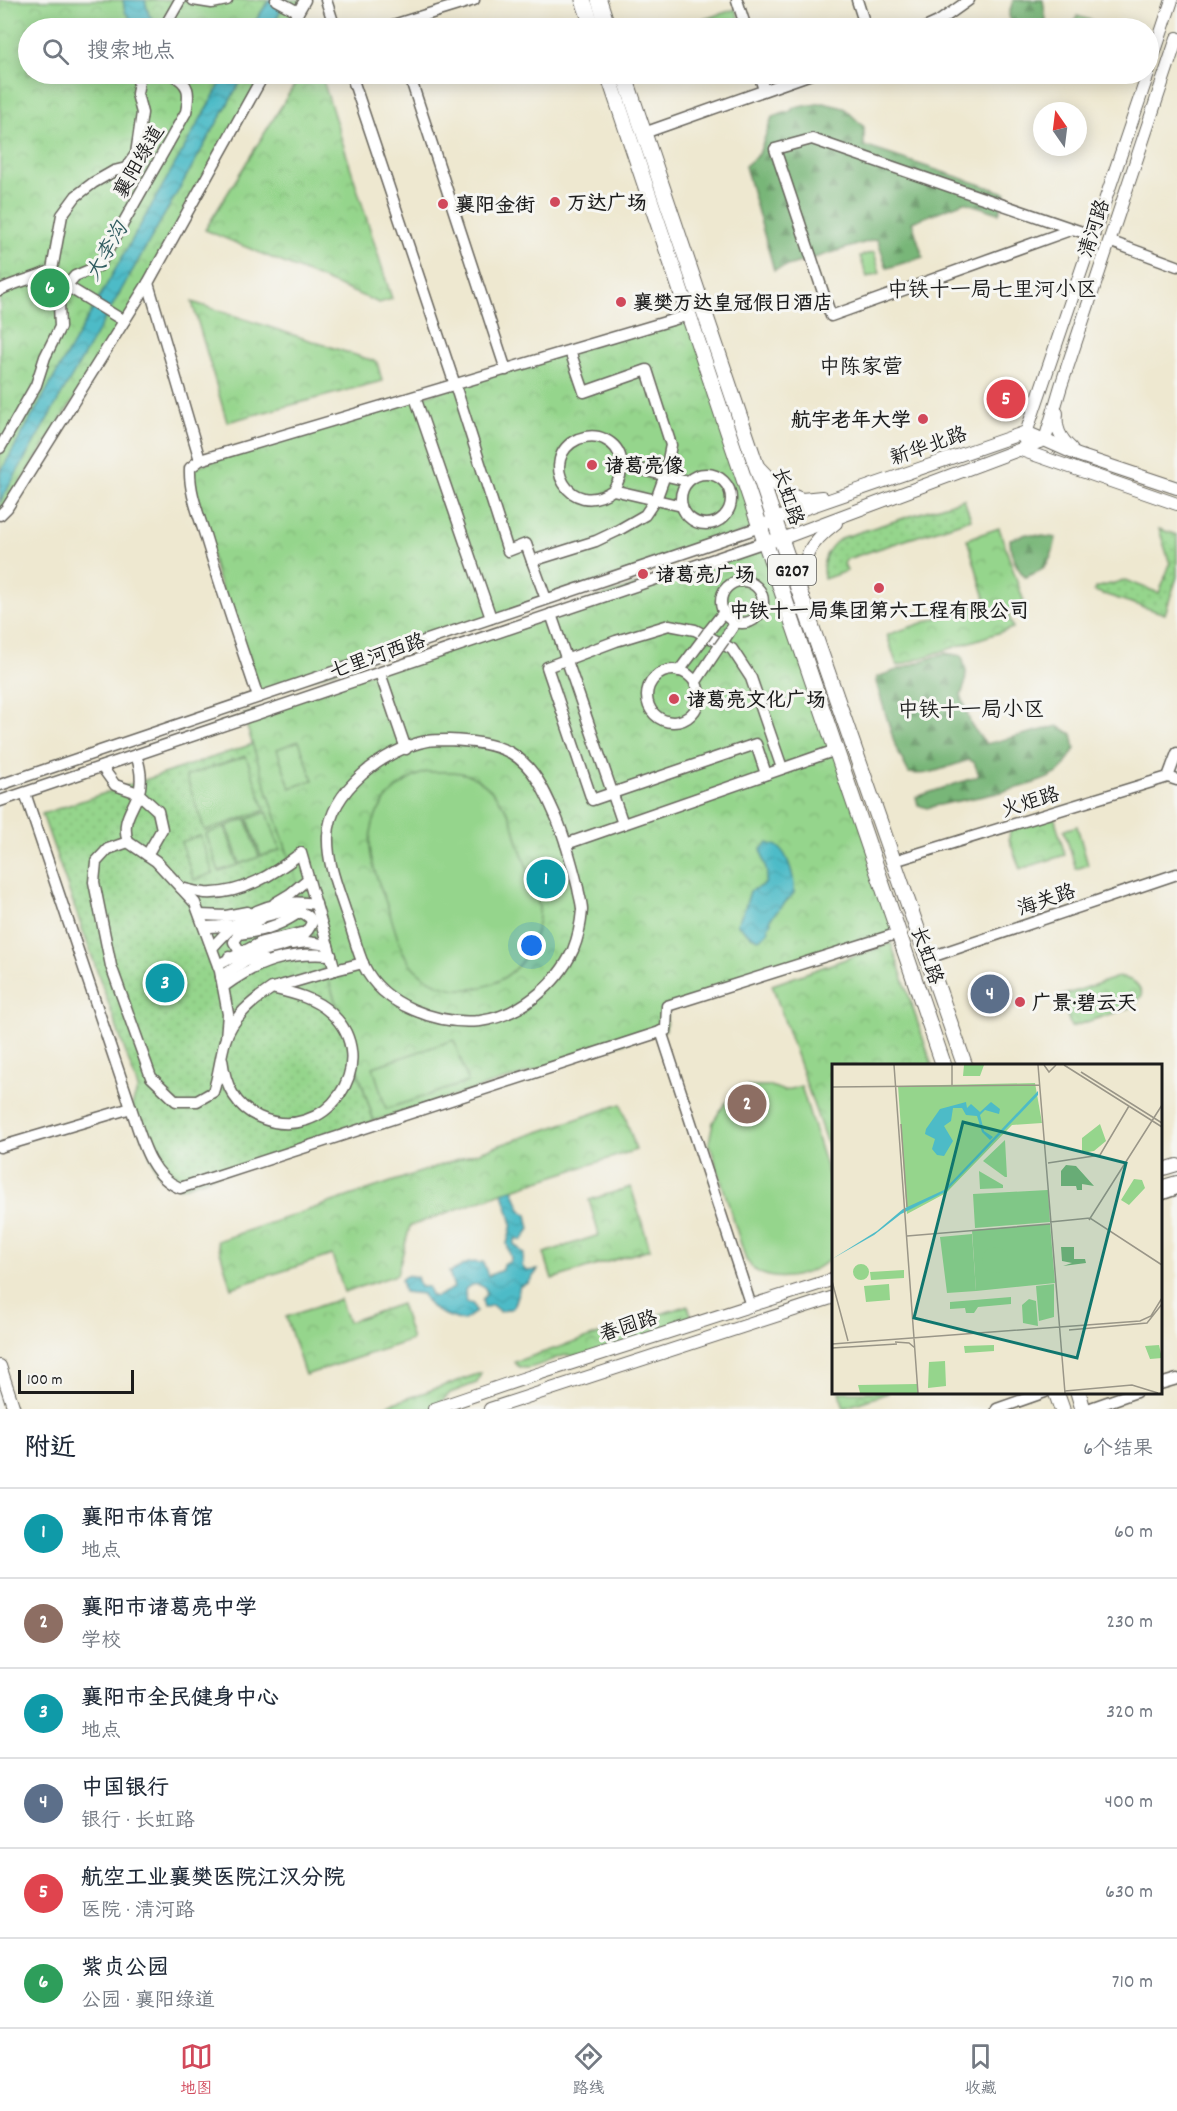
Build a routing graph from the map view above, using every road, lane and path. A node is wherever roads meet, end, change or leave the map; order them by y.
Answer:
1 (180, 0) edge
2 (193, 0) edge
3 (227, 0) edge
4 (276, 0) edge
5 (319, 0) edge
6 (326, 0) edge
7 (474, 0) edge
8 (583, 0) edge
9 (599, 0) edge
10 (737, 0) edge
11 (857, 0) edge
12 (969, 0) edge
13 (1172, 0) edge
14 (301, 7) edge
15 (170, 18) edge
16 (332, 18) edge
17 (418, 18) edge
18 (589, 18) edge
19 (605, 18) edge
20 (743, 18) edge
21 (863, 18) edge
22 (944, 18) edge
23 (1177, 38) edge
24 (1159, 40) edge
25 (138, 84) edge
26 (184, 84) edge
27 (258, 84) edge
28 (354, 84) edge
29 (412, 84) edge
30 (611, 84) edge
31 (627, 84) edge
32 (762, 84) edge
33 (782, 84) edge
34 (1144, 84) edge
35 (764, 90) junction
36 (644, 133) junction
37 (1073, 229) junction
38 (1094, 236) junction
39 (1109, 241) junction
40 (1177, 266) edge
41 (148, 283) junction
42 (65, 285) junction
43 (0, 290) edge
44 (689, 315) junction
45 (122, 320) junction
46 (570, 351) junction
47 (506, 370) junction
48 (455, 385) junction
49 (1061, 386) junction
50 (415, 397) junction
51 (1035, 406) junction
52 (1026, 432) junction
53 (1046, 440) junction
54 (986, 446) junction
55 (0, 448) edge
56 (1021, 450) junction
57 (1078, 455) junction
58 (1047, 459) junction
59 (201, 460) junction
60 (990, 461) junction
61 (756, 464) junction
62 (622, 465) junction
63 (665, 475) junction
64 (688, 481) junction
65 (1177, 488) edge
66 (613, 490) junction
67 (842, 495) junction
68 (655, 500) junction
69 (1177, 504) edge
70 (682, 506) junction
71 (848, 514) junction
72 (0, 515) edge
73 (775, 519) junction
74 (760, 527) junction
75 (781, 539) junction
76 (765, 542) junction
77 (532, 561) junction
78 (799, 592) junction
79 (546, 599) junction
80 (724, 612) junction
81 (551, 614) junction
82 (491, 618) junction
83 (736, 622) junction
84 (567, 660) junction
85 (679, 671) junction
86 (380, 673) junction
87 (695, 683) junction
88 (258, 697) junction
89 (406, 749) junction
90 (836, 750) junction
91 (1177, 753) edge
92 (136, 755) junction
93 (102, 767) junction
94 (782, 768) junction
95 (766, 774) junction
96 (1172, 779) edge
97 (0, 786) edge
98 (24, 793) junction
99 (138, 793) junction
100 (613, 793) junction
101 (0, 801) edge
102 (623, 824) junction
103 (128, 842) junction
104 (566, 844) junction
105 (147, 855) junction
106 (894, 861) junction
107 (1177, 874) edge
108 (181, 888) junction
109 (312, 895) junction
110 (300, 911) junction
111 (263, 913) junction
112 (200, 915) junction
113 (236, 930) junction
114 (206, 931) junction
115 (322, 931) junction
116 (899, 933) junction
117 (223, 935) junction
118 (306, 937) junction
119 (213, 950) junction
120 (329, 950) junction
121 (274, 954) junction
122 (245, 955) junction
123 (231, 957) junction
124 (927, 958) junction
125 (363, 963) junction
126 (218, 965) junction
127 (335, 970) junction
128 (222, 982) junction
129 (272, 988) junction
130 (661, 1031) junction
131 (225, 1038) junction
132 (222, 1059) junction
133 (944, 1064) edge
134 (965, 1064) edge
135 (130, 1108) junction
136 (0, 1147) edge
137 (1177, 1163) edge
138 (1162, 1168) edge
139 (1177, 1182) edge
140 (1162, 1187) edge
141 (1177, 1189) edge
142 (1162, 1195) edge
143 (832, 1280) edge
144 (832, 1298) edge
145 (751, 1306) junction
146 (0, 1366) edge
147 (1177, 1378) edge
148 (1162, 1384) edge
149 (1039, 1394) edge
150 (1057, 1394) edge
151 (1079, 1394) edge
152 (1130, 1394) edge
153 (14, 1409) edge
154 (434, 1409) edge
155 (490, 1409) edge
156 (997, 1409) edge
157 (1062, 1409) edge
158 (1083, 1409) edge
159 (1088, 1409) edge

1 - 15 street
2 - 3 street
4 - 14 street
5 - 14 street
6 - 16 street
7 - 17 street
8 - 18 highway
9 - 19 highway
10 - 20 street
11 - 21 street
12 - 22 street
13 - 24 main road, 清河路
23 - 39 main road, 清河路
25 - 43 street
26 - 42 street, 襄阳绿道
27 - 41 street
28 - 48 street
29 - 47 street
30 - 44 highway, 长虹路 / G207
31 - 36 highway, 长虹路 / G207
32 - 35 street
33 - 35 street
34 - 38 main road, 清河路
35 - 36 street
36 - 61 highway, 长虹路 / G207
37 - 37 street
37 - 38 street
38 - 51 main road, 清河路
39 - 40 street
39 - 49 main road, 清河路
41 - 45 street
41 - 59 street
42 - 45 street
42 - 55 street
44 - 46 street
44 - 74 highway, 长虹路 / G207
45 - 72 street
46 - 47 street
46 - 63 street
47 - 48 street
48 - 50 street
48 - 77 street
49 - 53 main road, 清河路
49 - 57 main road
50 - 59 street
50 - 82 street
51 - 52 main road, 清河路
51 - 54 main road
52 - 53 main road
52 - 54 main road, 新华北路
52 - 56 main road, 清河路
53 - 56 main road
53 - 57 main road
54 - 67 main road, 新华北路
56 - 58 main road
56 - 60 main road, 新华北路
57 - 65 main road
58 - 60 main road
58 - 69 main road
59 - 88 street
60 - 71 main road, 新华北路
61 - 67 main road
61 - 73 highway, 长虹路 / G207
62 - 63 street
62 - 66 street
62 - 66 street
63 - 64 street
63 - 68 street
64 - 70 street
64 - 70 street
66 - 68 street
67 - 73 main road, 新华北路
68 - 70 street
68 - 77 street
71 - 75 main road, 新华北路
71 - 78 main road
73 - 74 main road, 新华北路
73 - 75 highway, 长虹路 / G207
74 - 76 highway, 长虹路 / G207
74 - 79 street, 七里河西路
75 - 76 main road, 新华北路
75 - 78 highway, 长虹路 / G207
76 - 81 street, 七里河西路
76 - 90 highway, 长虹路 / G207
77 - 79 street
78 - 106 highway, 长虹路 / G207
79 - 82 street, 七里河西路
80 - 83 street
80 - 83 street
80 - 85 street
81 - 84 street
81 - 86 street, 七里河西路
82 - 88 street, 七里河西路
83 - 87 street
84 - 94 street
84 - 100 street
84 - 100 street
85 - 87 street
85 - 87 street
86 - 89 street
86 - 92 street, 七里河西路
88 - 97 street, 七里河西路
89 - 104 street
89 - 125 street
90 - 94 street
90 - 116 highway, 长虹路 / G207
91 - 96 street
92 - 93 street, 七里河西路
92 - 99 street
93 - 98 street, 七里河西路
93 - 99 street
94 - 95 street
95 - 100 street
95 - 102 street
96 - 106 street, 火炬路
98 - 101 street, 七里河西路
98 - 135 street
99 - 103 street
99 - 105 street
100 - 102 street
102 - 104 street
103 - 105 street
103 - 132 street
104 - 125 street
105 - 108 street
106 - 124 highway, 长虹路 / G207
107 - 124 street, 海关路
108 - 109 street
108 - 112 street
109 - 110 street
109 - 111 street
109 - 111 street
109 - 115 street
110 - 111 street
110 - 113 street
110 - 118 street
111 - 112 street
111 - 113 street
112 - 114 street
113 - 114 street
113 - 117 street
113 - 122 street
114 - 117 street
114 - 119 street
115 - 118 street
115 - 120 street
116 - 130 street
116 - 133 highway, 长虹路 / G207
117 - 119 street
118 - 120 street
118 - 121 street
118 - 122 street
119 - 123 street
119 - 126 street
120 - 121 street
120 - 127 street
121 - 122 street
121 - 128 street
122 - 123 street
122 - 128 street
123 - 126 street
124 - 134 highway, 长虹路 / G207
125 - 127 street
126 - 128 street
127 - 129 street
128 - 131 street
129 - 131 street
129 - 132 street
130 - 135 street
130 - 145 street
131 - 132 street
135 - 136 street
137 - 138 main road
139 - 140 main road
141 - 142 street
143 - 145 main road, 春园路
144 - 155 main road, 春园路
145 - 154 main road, 春园路
146 - 153 main road
147 - 148 street
149 - 156 street
150 - 157 highway
151 - 158 highway
152 - 159 street

